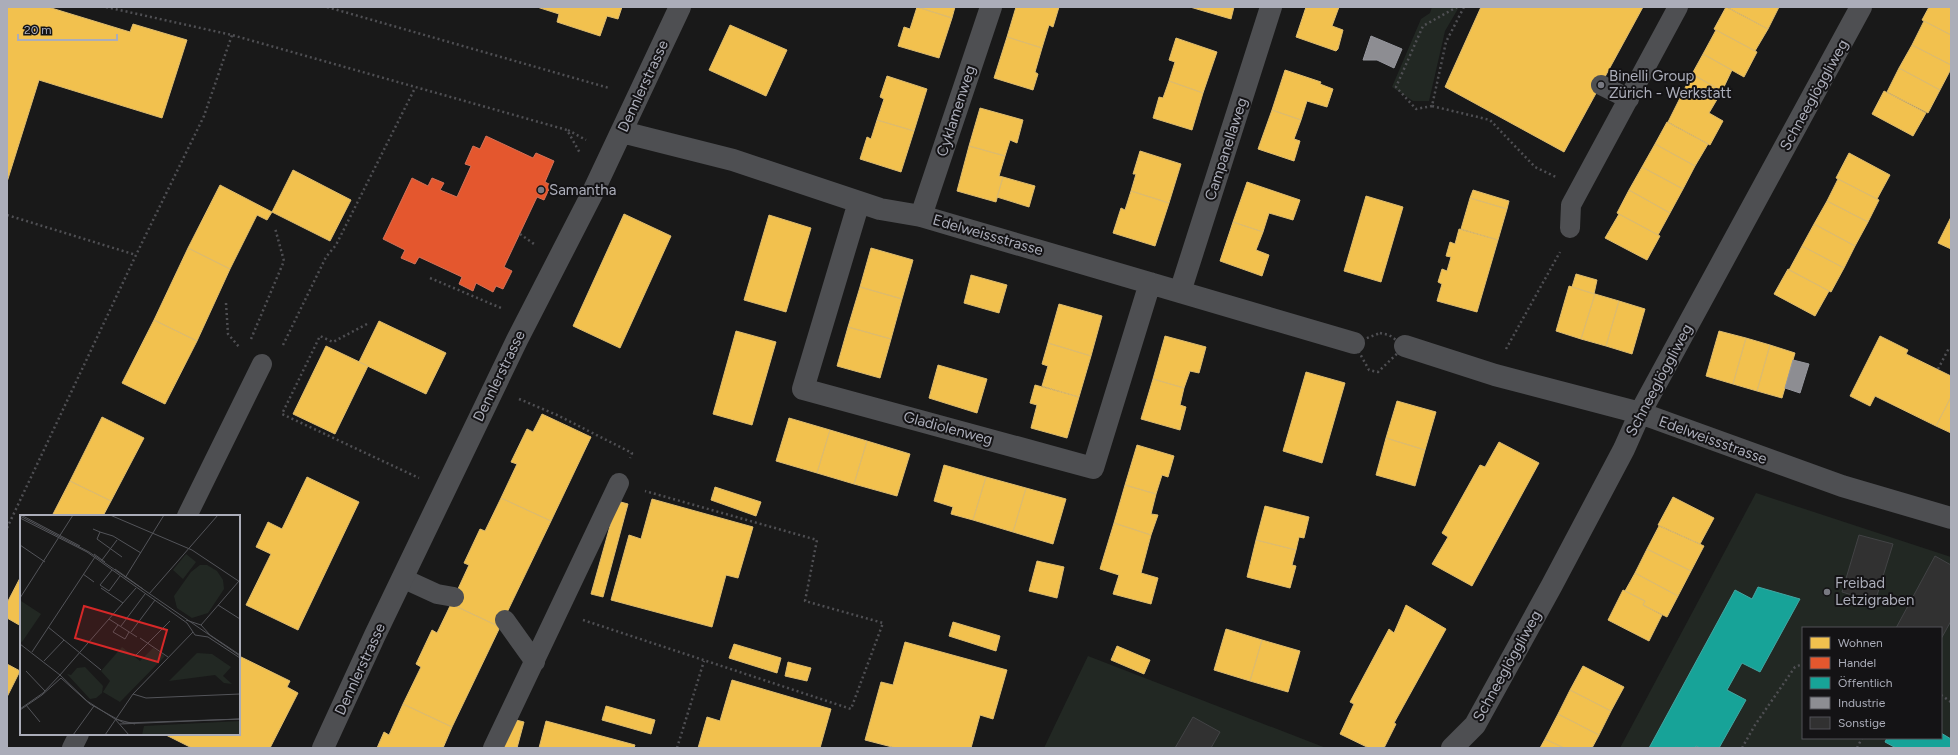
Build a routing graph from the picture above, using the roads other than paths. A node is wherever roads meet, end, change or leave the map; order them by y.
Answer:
1 (680, 7) edge
2 (991, 7) edge
3 (1271, 7) edge
4 (1678, 7) edge
5 (1861, 7) edge
6 (1601, 84) dead end
7 (1628, 100) junction
8 (622, 132) junction
9 (859, 202) junction
10 (921, 216) junction
11 (1570, 228) road end
12 (1150, 283) junction
13 (1180, 292) junction
14 (1354, 343) dead end
15 (1405, 346) dead end
16 (262, 364) road end
17 (1640, 413) junction
18 (619, 483) road end
19 (187, 515) edge
20 (1951, 518) edge
21 (402, 578) junction
22 (454, 597) dead end
23 (504, 620) dead end
24 (535, 662) junction
25 (78, 735) edge
26 (72, 748) edge
27 (323, 748) edge
28 (494, 748) edge
29 (1452, 748) edge

1 - 8 street, Dennlerstrasse
2 - 10 street, Cyklamenweg
3 - 13 street, Campanellaweg
4 - 7 lane
5 - 17 street, Schneeglöggliweg
6 - 7 lane
7 - 11 lane
8 - 9 street, Edelweissstrasse
8 - 21 street, Dennlerstrasse
9 - 10 street, Edelweissstrasse
9 - 12 street, Gladiolenweg
10 - 12 street, Edelweissstrasse
12 - 13 street, Edelweissstrasse
13 - 14 street, Edelweissstrasse
15 - 17 street, Edelweissstrasse
16 - 19 lane
17 - 20 street, Edelweissstrasse
17 - 29 street, Schneeglöggliweg
18 - 24 lane
21 - 22 lane
21 - 27 street, Dennlerstrasse
23 - 24 lane
24 - 28 lane
25 - 26 lane

